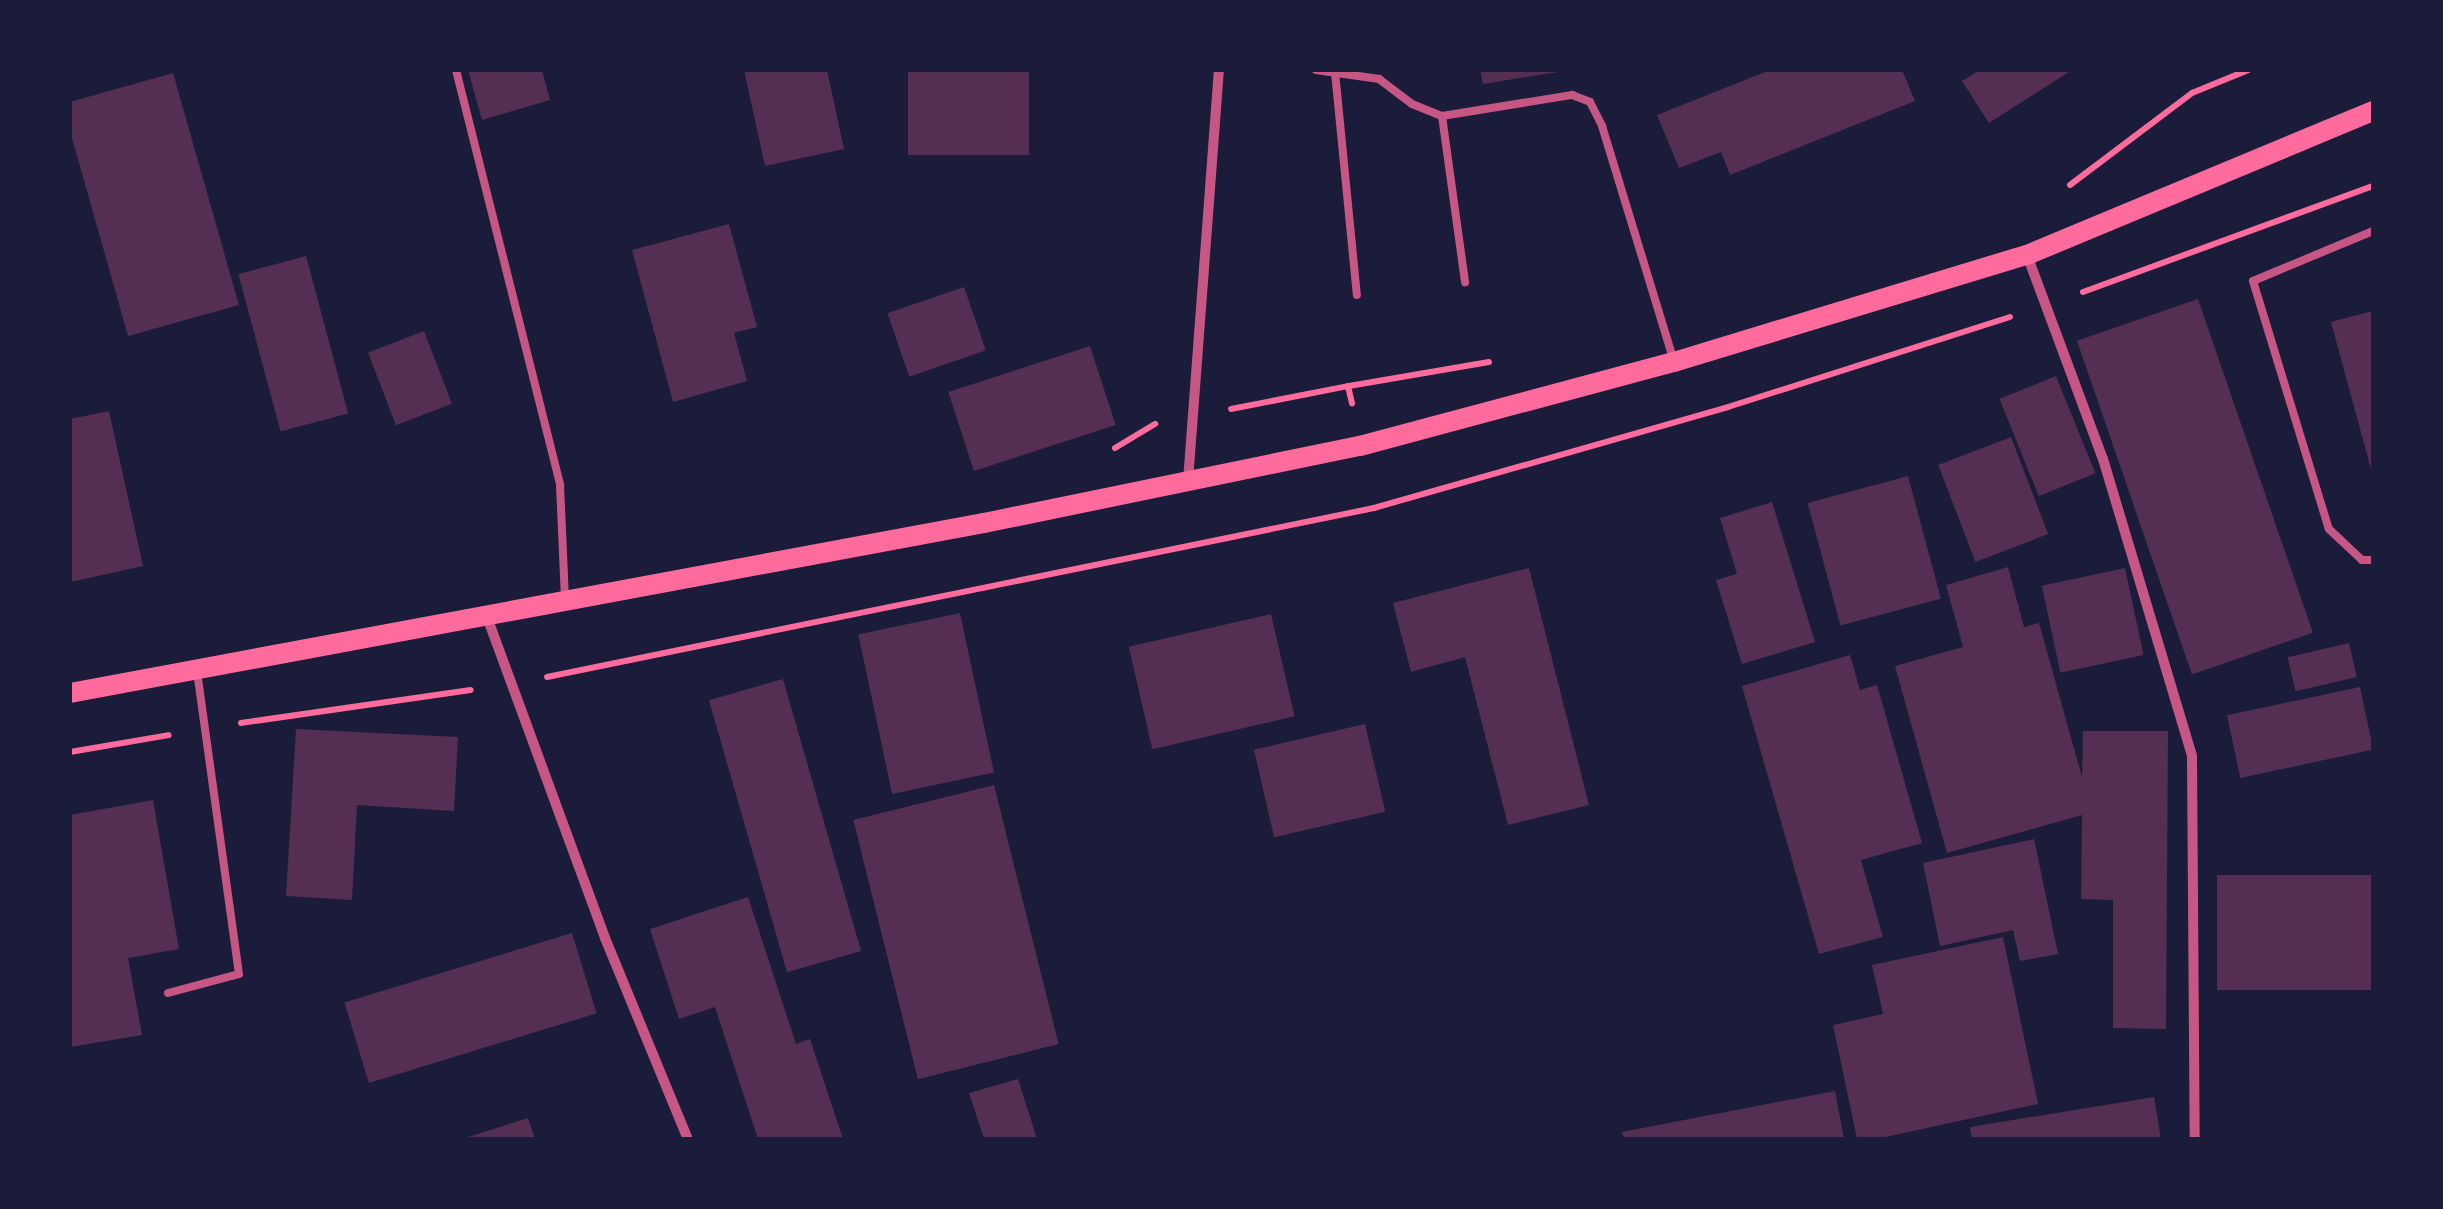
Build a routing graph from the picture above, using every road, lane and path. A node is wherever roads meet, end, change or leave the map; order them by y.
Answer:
1 (456, 70) edge
2 (1219, 70) edge
3 (1316, 70) edge
4 (2248, 70) edge
5 (1335, 72) edge
6 (2373, 112) edge
7 (1442, 116) junction
8 (2373, 186) edge
9 (2068, 187) dead end
10 (2373, 231) edge
11 (2027, 255) junction
12 (1465, 282) dead end
13 (1357, 295) dead end
14 (2046, 306) junction
15 (1497, 360) dead end
16 (1674, 362) junction
17 (1348, 386) dead end
18 (1188, 482) junction
19 (2373, 560) edge
20 (565, 603) junction
21 (486, 617) junction
22 (198, 670) junction
23 (511, 684) junction
24 (70, 692) edge
25 (205, 728) junction
26 (70, 752) edge
27 (168, 993) dead end
28 (688, 1139) edge
29 (2195, 1139) edge

1 - 20 lane
2 - 18 street
3 - 5 lane
4 - 9 path
5 - 7 lane
5 - 13 lane
6 - 11 main road
7 - 12 lane
7 - 16 lane
8 - 14 path
10 - 19 lane
11 - 14 street
11 - 16 main road
14 - 23 path
14 - 29 street
15 - 17 path
16 - 18 main road
18 - 20 main road
20 - 21 main road
21 - 22 main road
21 - 23 street
22 - 24 main road
22 - 25 lane
23 - 25 path
23 - 28 street
25 - 26 path
25 - 27 lane

